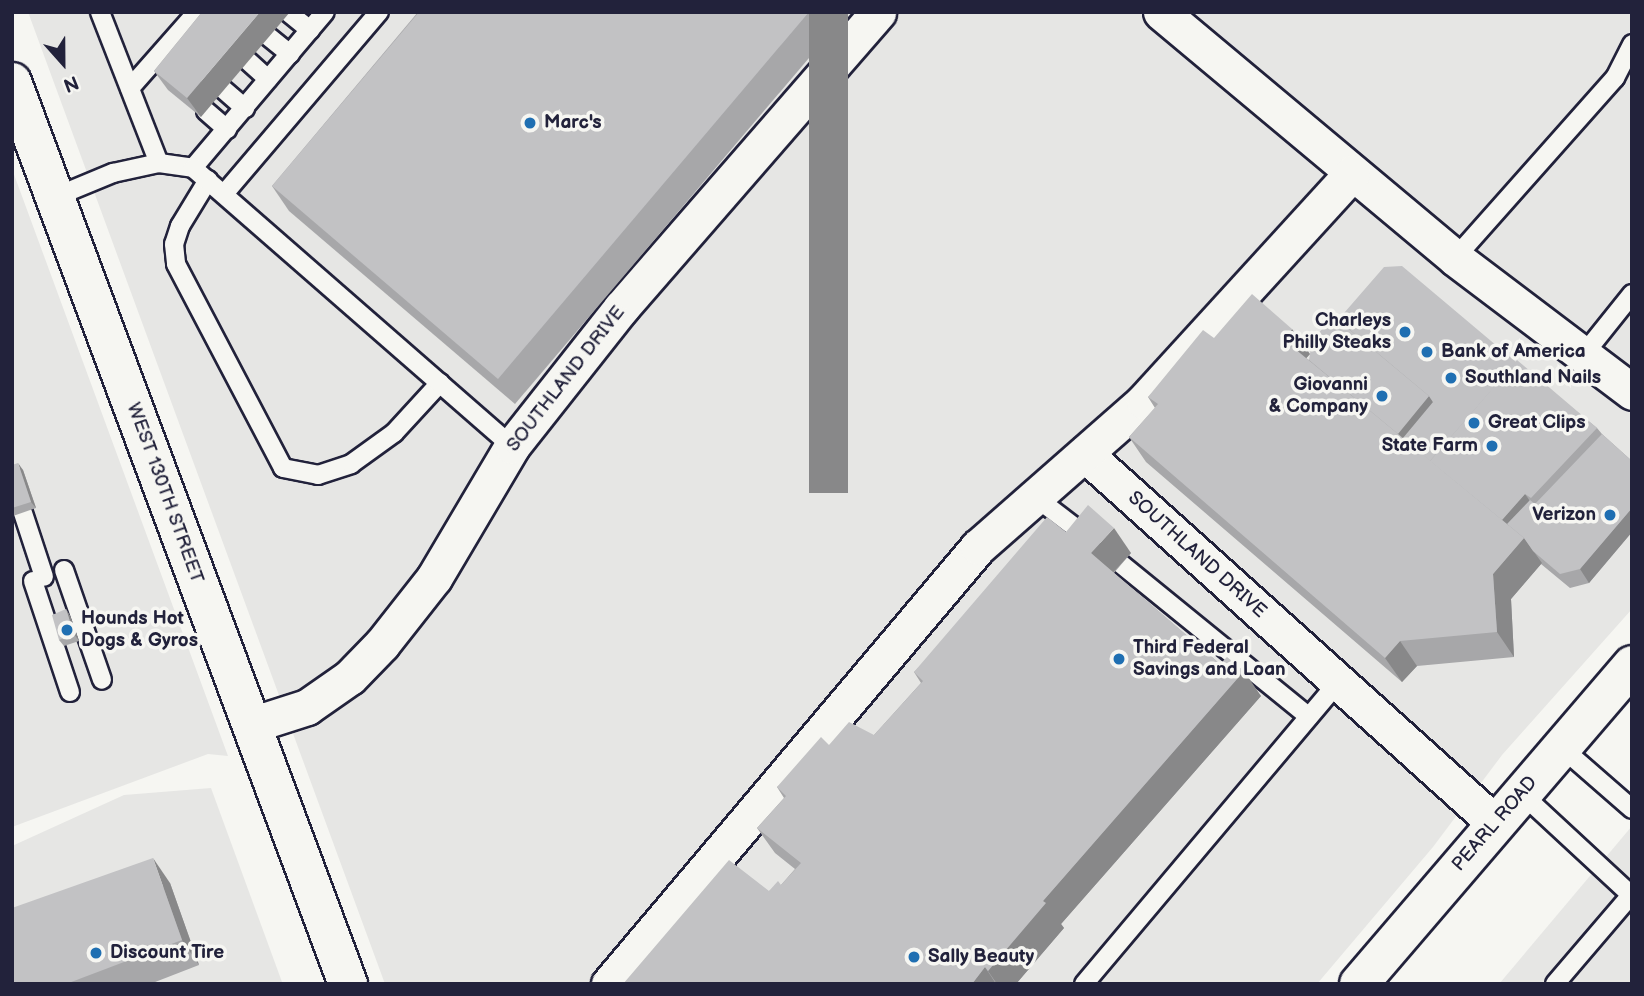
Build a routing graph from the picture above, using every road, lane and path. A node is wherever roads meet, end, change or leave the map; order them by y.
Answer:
1 (100, 12) edge
2 (325, 12) edge
3 (379, 12) edge
4 (878, 12) edge
5 (1161, 12) edge
6 (289, 13) edge
7 (198, 18) edge
8 (310, 30) junction
9 (269, 37) dead end
10 (1632, 44) edge
11 (168, 45) junction
12 (290, 54) junction
13 (183, 57) edge
14 (248, 61) dead end
15 (150, 65) junction
16 (166, 77) edge
17 (268, 79) junction
18 (12, 82) edge
19 (130, 88) junction
20 (223, 90) dead end
21 (245, 108) junction
22 (206, 111) dead end
23 (227, 128) junction
24 (159, 163) junction
25 (193, 168) junction
26 (1352, 173) junction
27 (208, 180) junction
28 (224, 194) junction
29 (55, 197) junction
30 (1455, 258) junction
31 (1632, 294) edge
32 (1584, 354) junction
33 (440, 383) junction
34 (1632, 392) edge
35 (512, 446) junction
36 (1085, 454) junction
37 (1034, 496) junction
38 (23, 513) edge
39 (1095, 542) edge
40 (1121, 564) dead end
41 (64, 570) dead end
42 (1632, 665) edge
43 (102, 681) dead end
44 (1338, 682) junction
45 (70, 692) dead end
46 (1309, 717) junction
47 (251, 725) junction
48 (1562, 747) junction
49 (1522, 794) junction
50 (1632, 809) edge
51 (1496, 824) junction
52 (1631, 895) edge
53 (348, 984) edge
54 (609, 984) edge
55 (1084, 984) edge
56 (1359, 984) edge
57 (1555, 984) edge

1 - 19 lane
2 - 8 lane
3 - 28 lane
4 - 35 street, SOUTHLAND DRIVE
5 - 26 street
6 - 8 lane
7 - 11 lane
8 - 12 lane
9 - 12 lane
10 - 30 lane
11 - 13 lane
11 - 15 lane
12 - 17 lane
14 - 17 lane
15 - 16 lane
15 - 19 lane
17 - 21 lane
18 - 29 main road, WEST 130TH STREET
19 - 24 lane
20 - 21 lane
21 - 23 lane
22 - 23 lane
23 - 25 lane
24 - 25 lane
24 - 29 lane
25 - 27 lane
26 - 30 street
26 - 36 street
27 - 28 lane
27 - 33 lane
28 - 33 lane
29 - 47 main road, WEST 130TH STREET
30 - 32 street
31 - 32 lane
32 - 34 street
33 - 35 lane
35 - 47 street, SOUTHLAND DRIVE
36 - 37 street
36 - 44 street, SOUTHLAND DRIVE
37 - 39 lane
37 - 54 street
38 - 45 lane
40 - 46 lane
41 - 43 lane
42 - 48 main road, PEARL ROAD
44 - 46 lane
44 - 51 street, SOUTHLAND DRIVE
46 - 55 lane
47 - 53 main road, WEST 130TH STREET
48 - 49 main road, PEARL ROAD
48 - 50 lane
49 - 51 main road, PEARL ROAD
49 - 52 lane
51 - 56 main road, PEARL ROAD
52 - 57 lane

